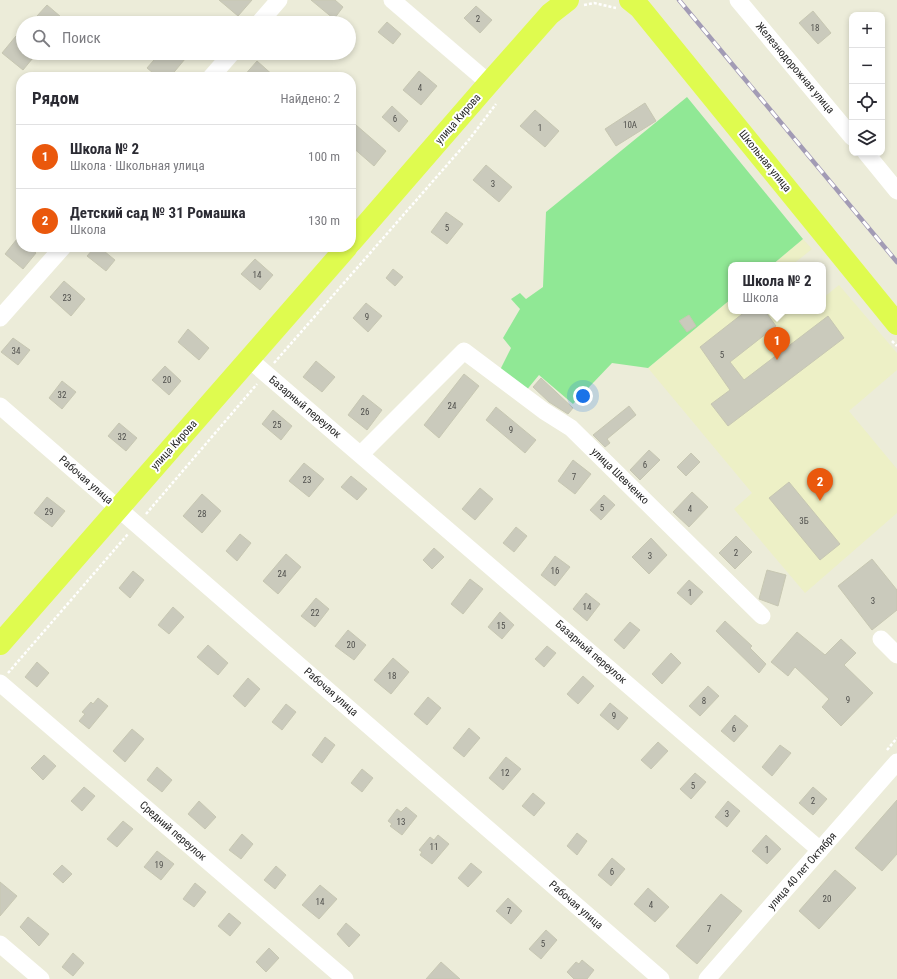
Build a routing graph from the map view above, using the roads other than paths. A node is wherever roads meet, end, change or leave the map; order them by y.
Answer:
1 (279, 0) edge
2 (392, 0) edge
3 (738, 0) edge
4 (573, 3) edge
5 (624, 4) edge
6 (265, 16) edge
7 (226, 60) edge
8 (215, 72) edge
9 (495, 90) junction
10 (849, 133) edge
11 (868, 156) edge
12 (897, 191) edge
13 (356, 237) edge
14 (58, 252) edge
15 (343, 252) edge
16 (0, 318) edge
17 (892, 329) edge
18 (257, 366) junction
19 (0, 406) edge
20 (361, 454) junction
21 (118, 508) junction
22 (762, 616) dead end
23 (881, 639) dead end
24 (0, 644) edge
25 (897, 656) edge
26 (3, 680) edge
27 (897, 762) edge
28 (820, 850) junction
29 (0, 944) edge
30 (41, 979) edge
31 (345, 979) edge
32 (661, 979) edge
33 (707, 979) edge

1 - 6 street
2 - 9 street
3 - 10 street, Железнодорожная улица
4 - 9 main road, улица Кирова
5 - 17 main road, Школьная улица
7 - 8 street
9 - 13 main road, улица Кирова
11 - 12 street
14 - 16 street
15 - 18 main road, улица Кирова
18 - 20 street, Базарный переулок
18 - 21 main road, улица Кирова
19 - 21 street, Рабочая улица
20 - 22 street, улица Шевченко
20 - 28 street, Базарный переулок
21 - 24 main road, улица Кирова
21 - 32 street, Рабочая улица
23 - 25 street
26 - 31 street, Средний переулок
27 - 28 street, улица 40 лет Октября
28 - 33 street, улица 40 лет Октября
29 - 30 street

